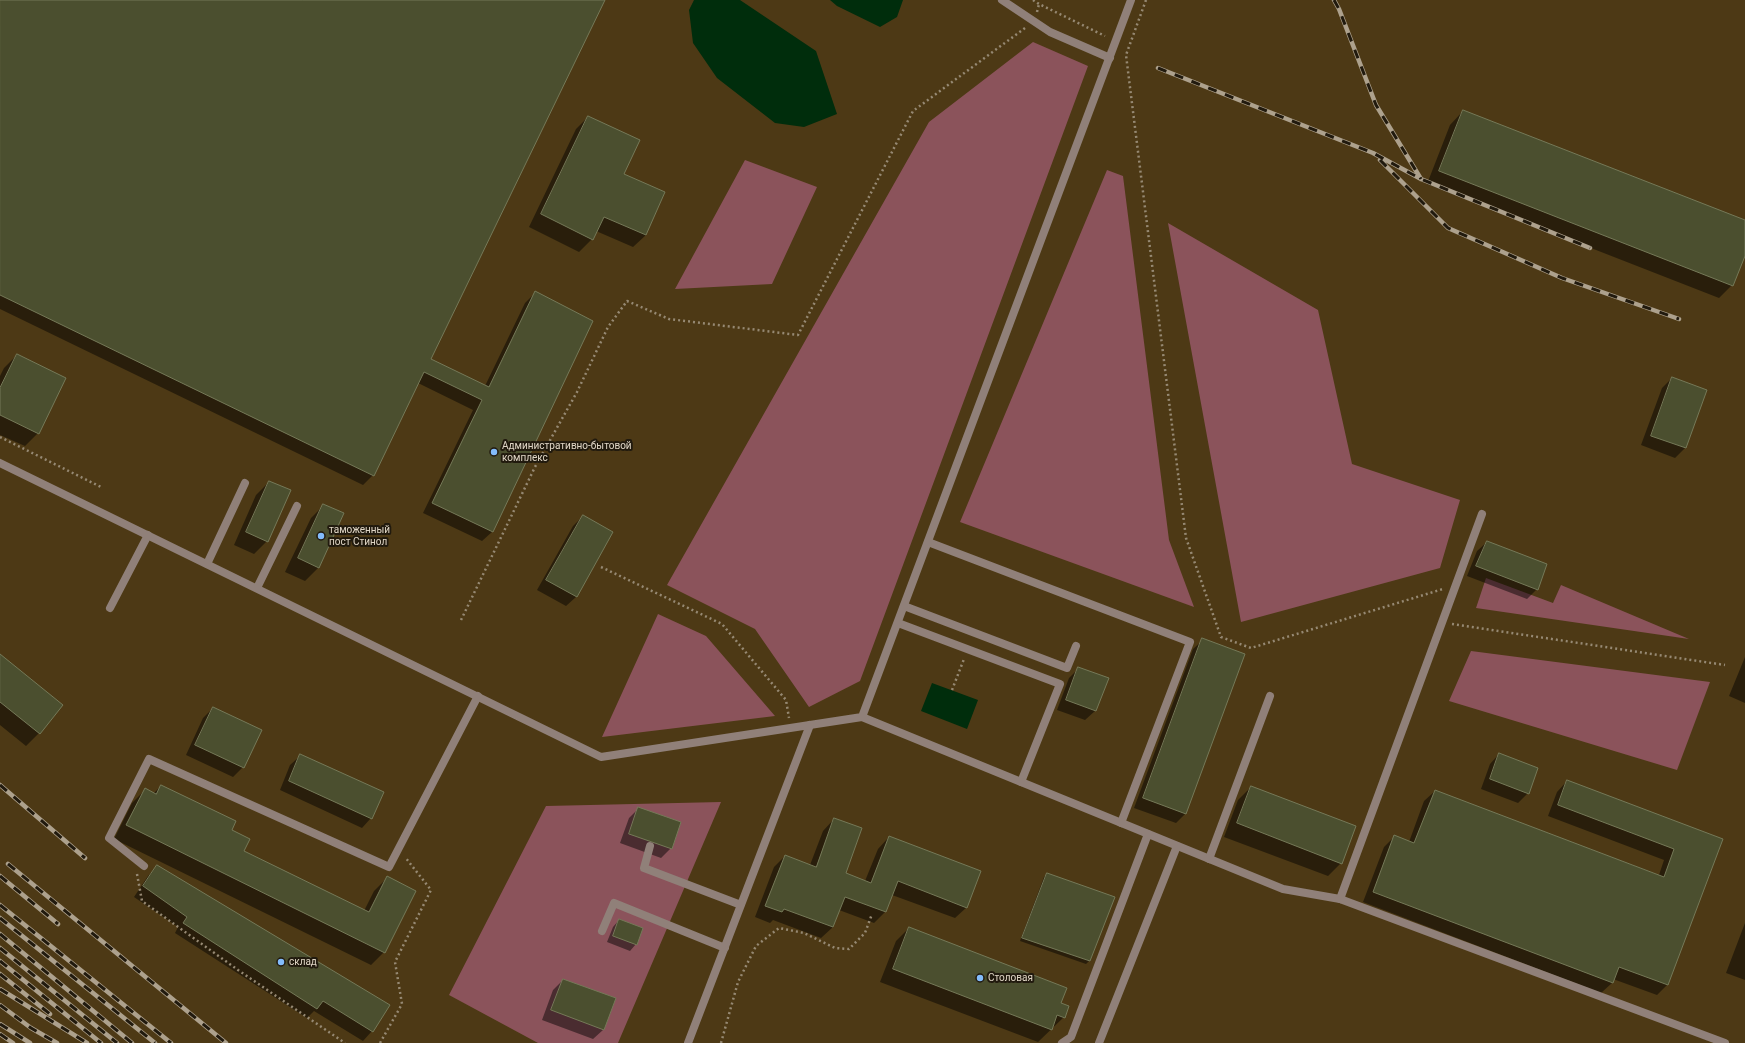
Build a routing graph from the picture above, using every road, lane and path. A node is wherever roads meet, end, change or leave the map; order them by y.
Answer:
1 (1002, 0) edge
2 (1033, 0) edge
3 (1131, 0) edge
4 (1146, 0) edge
5 (1039, 4) junction
6 (1034, 21) junction
7 (1108, 30) dead end
8 (1110, 58) junction
9 (0, 437) edge
10 (0, 463) edge
11 (245, 483) dead end
12 (103, 488) dead end
13 (297, 506) dead end
14 (1482, 514) dead end
15 (148, 535) junction
16 (928, 542) junction
17 (207, 564) junction
18 (601, 567) dead end
19 (1456, 585) junction
20 (257, 588) junction
21 (904, 606) junction
22 (110, 608) dead end
23 (461, 620) dead end
24 (898, 623) junction
25 (1442, 623) junction
26 (1076, 646) dead end
27 (968, 649) junction
28 (1725, 665) dead end
29 (952, 690) dead end
30 (478, 696) junction
31 (1270, 696) dead end
32 (862, 717) junction
33 (810, 725) junction
34 (791, 728) junction
35 (1021, 782) junction
36 (1121, 823) junction
37 (1148, 834) junction
38 (650, 846) dead end
39 (1177, 846) junction
40 (399, 848) junction
41 (134, 858) junction
42 (1209, 859) junction
43 (144, 866) dead end
44 (1340, 899) junction
45 (741, 905) junction
46 (872, 914) dead end
47 (602, 931) dead end
48 (725, 948) junction
49 (344, 1043) edge
50 (380, 1043) edge
51 (688, 1043) edge
52 (721, 1043) edge
53 (1062, 1043) edge
54 (1099, 1043) edge
55 (1725, 1043) edge

1 - 6 street
2 - 5 path
3 - 8 street
4 - 19 path
5 - 6 path
5 - 7 path
6 - 8 street
6 - 23 path
8 - 16 street
9 - 12 path
10 - 15 street
11 - 17 street
13 - 20 street
14 - 19 street
15 - 17 street
15 - 22 street
16 - 21 street
16 - 36 street
17 - 20 street
18 - 34 path
19 - 25 street
20 - 30 street
21 - 24 street
21 - 26 street
24 - 27 street
24 - 32 street
25 - 28 path
25 - 44 street
27 - 29 path
27 - 35 street
30 - 34 street
30 - 40 street
31 - 42 street
32 - 33 street
32 - 35 street
33 - 34 street
33 - 45 street
35 - 36 street
36 - 37 street
37 - 39 street
37 - 53 street
38 - 45 street
39 - 42 street
39 - 54 street
40 - 41 street
40 - 50 path
41 - 43 street
41 - 49 path
42 - 44 street
44 - 55 street
45 - 48 street
46 - 52 path
47 - 48 street
48 - 51 street

